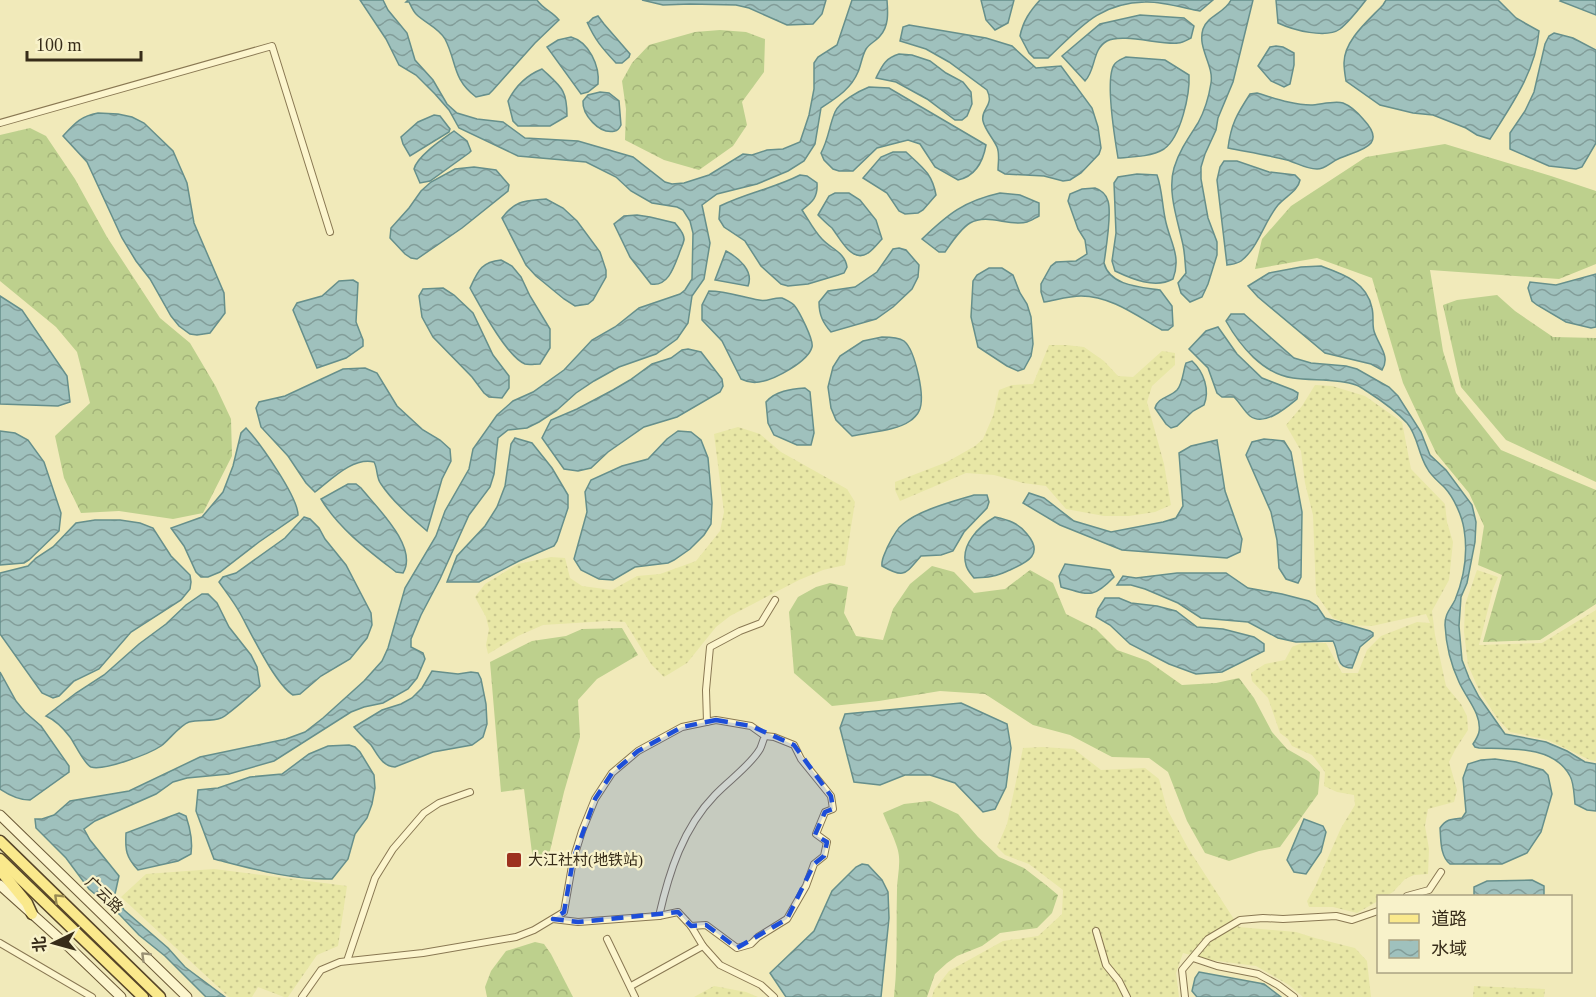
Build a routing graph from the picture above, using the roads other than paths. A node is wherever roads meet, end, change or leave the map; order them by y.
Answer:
1 (0, 123) edge
2 (330, 232) dead end
3 (776, 600) dead end
4 (707, 722) junction
5 (765, 736) junction
6 (470, 792) dead end
7 (0, 815) edge
8 (0, 841) edge
9 (0, 859) edge
10 (0, 870) edge
11 (1441, 872) dead end
12 (0, 885) edge
13 (1413, 895) edge
14 (1377, 910) edge
15 (32, 914) junction
16 (659, 916) junction
17 (553, 919) junction
18 (691, 926) junction
19 (1096, 931) dead end
20 (607, 939) dead end
21 (0, 943) edge
22 (703, 946) junction
23 (1193, 958) junction
24 (347, 962) junction
25 (631, 986) junction
26 (92, 997) edge
27 (120, 997) edge
28 (142, 997) edge
29 (160, 997) edge
30 (187, 997) edge
31 (302, 997) edge
32 (635, 997) edge
33 (774, 997) edge
34 (1127, 997) edge
35 (1185, 997) edge
36 (1294, 997) edge

1 - 2 street
3 - 4 street
4 - 5 street
4 - 17 street
5 - 16 street
5 - 18 street
6 - 24 street
30 -> 7 main road, 广云路
29 -> 8 main road
9 - 28 main road
10 - 15 main road
11 - 13 street
12 - 15 main road
14 - 23 street
15 - 27 main road
16 - 17 street
16 - 18 street
17 - 24 street
18 - 22 street
19 - 34 street
20 - 25 street
21 - 26 street
22 - 25 street
22 - 33 street
23 - 35 street
23 - 36 street
24 - 31 street
25 - 32 street

